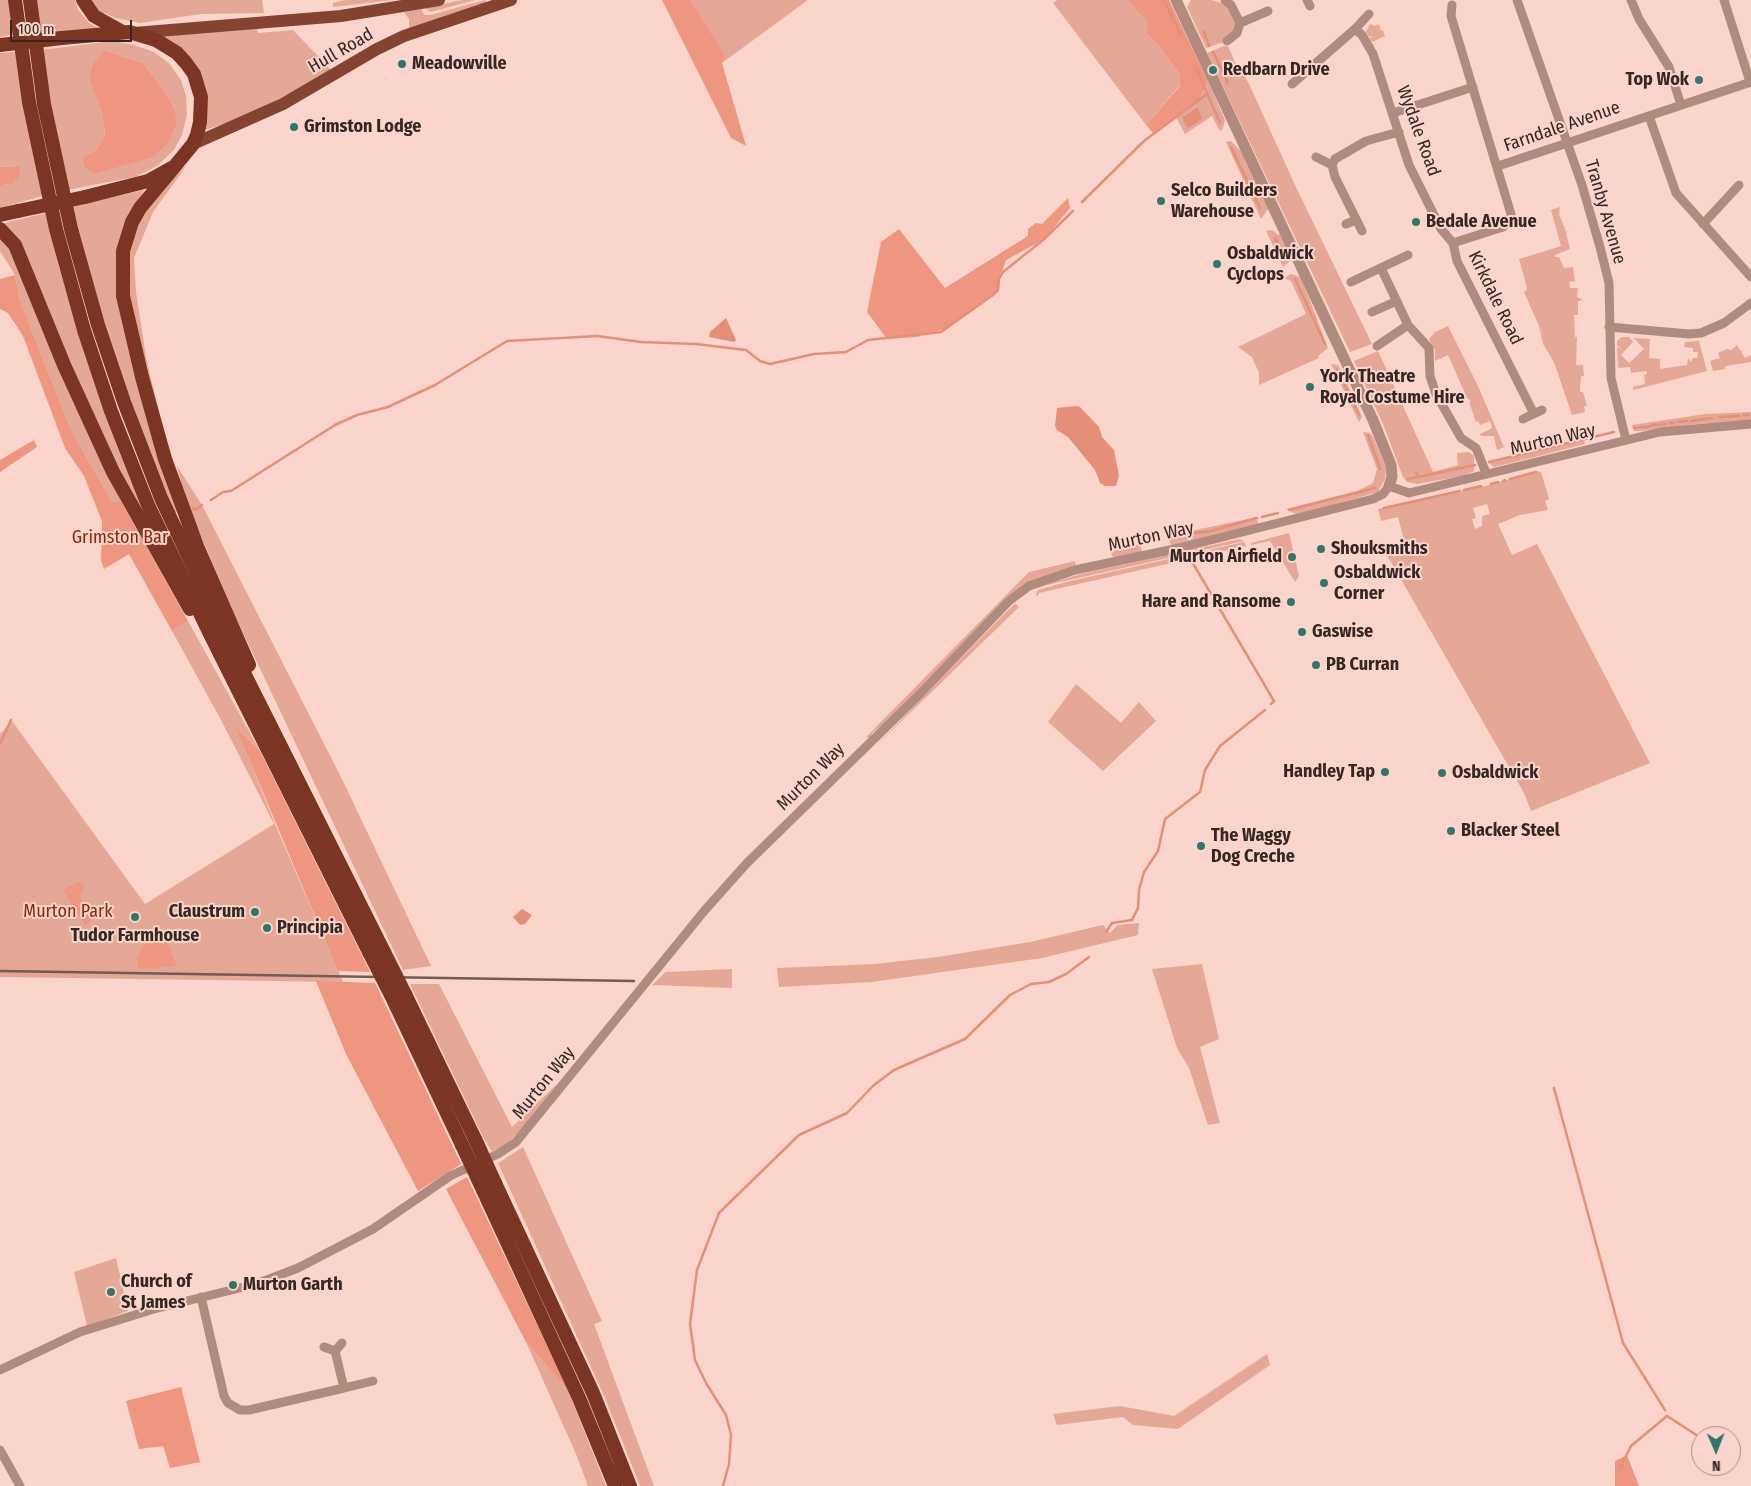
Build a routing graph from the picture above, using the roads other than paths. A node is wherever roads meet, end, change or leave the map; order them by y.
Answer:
1 (15, 0) edge
2 (30, 0) edge
3 (83, 0) edge
4 (439, 0) edge
5 (511, 0) edge
6 (1176, 0) edge
7 (1225, 0) edge
8 (1517, 0) edge
9 (1631, 0) edge
10 (1724, 0) edge
11 (1452, 2) edge
12 (1268, 11) dead end
13 (1369, 14) dead end
14 (1240, 23) junction
15 (1355, 29) junction
16 (129, 33) junction
17 (1227, 41) dead end
18 (0, 45) edge
19 (1299, 82) dead end
20 (1751, 82) edge
21 (1473, 87) junction
22 (1680, 105) junction
23 (1393, 113) junction
24 (1649, 116) junction
25 (1398, 132) junction
26 (1567, 142) junction
27 (193, 144) junction
28 (1316, 157) dead end
29 (1332, 165) junction
30 (175, 166) junction
31 (1498, 166) junction
32 (1739, 185) dead end
33 (0, 215) edge
34 (1356, 220) junction
35 (1346, 224) dead end
36 (1703, 224) junction
37 (0, 229) edge
38 (1362, 231) dead end
39 (1453, 243) junction
40 (1408, 255) dead end
41 (1381, 268) junction
42 (1751, 277) edge
43 (1351, 282) dead end
44 (1398, 301) junction
45 (1751, 303) edge
46 (1372, 312) dead end
47 (1408, 325) junction
48 (1609, 328) junction
49 (1377, 346) dead end
50 (1523, 419) dead end
51 (1751, 424) edge
52 (1626, 436) junction
53 (1484, 466) junction
54 (1389, 486) junction
55 (209, 632) junction
56 (263, 709) junction
57 (489, 1186) junction
58 (201, 1297) junction
59 (342, 1343) dead end
60 (324, 1347) dead end
61 (335, 1351) junction
62 (0, 1370) edge
63 (373, 1381) dead end
64 (344, 1388) junction
65 (0, 1450) edge
66 (20, 1486) edge
67 (615, 1486) edge
68 (630, 1486) edge

1 - 55 highway
2 - 56 highway
3 - 16 highway
4 - 16 main road, Hull Road
5 - 27 main road, Hull Road
6 - 54 street
7 - 14 street
8 - 26 street, Tranby Avenue
9 - 22 street
10 - 20 street
11 - 21 street
12 - 14 street
13 - 15 street
14 - 17 street
15 - 19 street
15 - 23 street, Wydale Road
16 - 18 highway, bridge
16 - 27 highway
20 - 22 street, Farndale Avenue
21 - 23 street
21 - 31 street
22 - 24 street, Farndale Avenue
23 - 25 street, Wydale Road
24 - 26 street, Farndale Avenue
24 - 36 street
25 - 29 street
25 - 39 street, Wydale Road
26 - 31 street, Farndale Avenue
26 - 48 street, Tranby Avenue
27 - 30 highway
28 - 29 street
29 - 34 street
30 - 33 highway, bridge
30 - 56 highway
31 - 39 street, Kirkdale Road
32 - 36 street
34 - 35 street
34 - 38 street
36 - 42 street
37 - 55 highway
39 - 50 street, Kirkdale Road
40 - 41 street
41 - 43 street
41 - 44 street
44 - 46 street
44 - 47 street
45 - 48 street
47 - 49 street
47 - 53 street
48 - 52 street, Tranby Avenue
51 - 52 street, Murton Way
52 - 53 street, Murton Way
53 - 54 street, Murton Way
54 - 58 street, Murton Way
55 - 57 highway, bridge
56 - 57 highway, bridge
57 - 67 highway
57 - 68 highway
58 - 62 street, Murton Way
58 - 64 street
59 - 61 street
60 - 61 street
61 - 64 street
63 - 64 street
65 - 66 street

